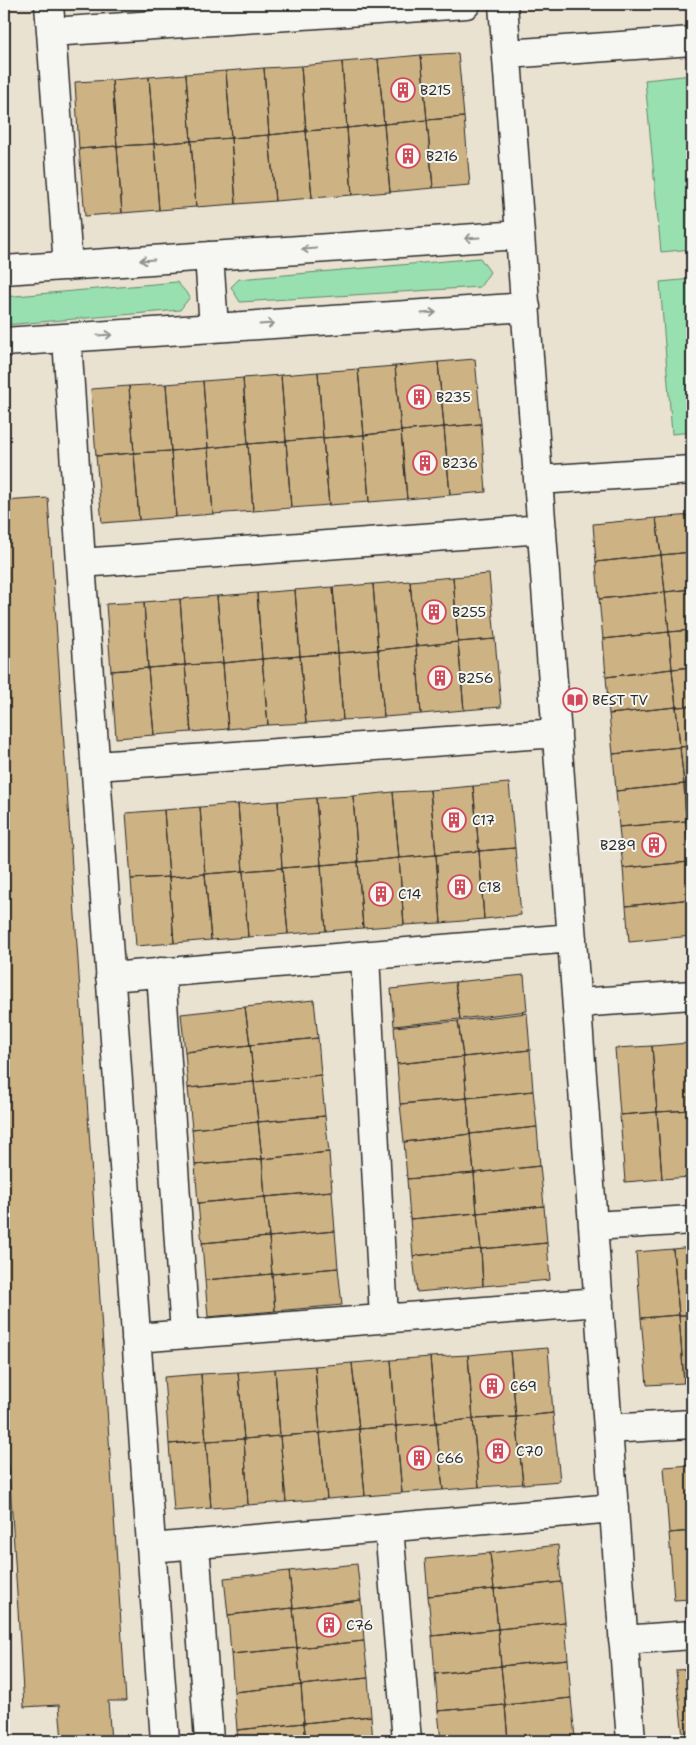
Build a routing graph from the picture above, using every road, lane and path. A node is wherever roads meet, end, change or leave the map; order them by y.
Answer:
1 (49, 4) edge
2 (466, 4) edge
3 (503, 4) edge
4 (52, 32) junction
5 (692, 41) edge
6 (507, 54) junction
7 (520, 235) junction
8 (209, 256) junction
9 (68, 266) junction
10 (4, 270) edge
11 (526, 307) junction
12 (214, 327) junction
13 (67, 338) junction
14 (4, 342) edge
15 (692, 470) edge
16 (538, 480) junction
17 (542, 529) junction
18 (81, 563) junction
19 (557, 733) junction
20 (96, 766) junction
21 (572, 938) junction
22 (365, 956) junction
23 (161, 972) junction
24 (110, 977) junction
25 (692, 995) edge
26 (577, 1003) junction
27 (692, 1220) edge
28 (593, 1226) junction
29 (599, 1302) junction
30 (384, 1318) junction
31 (185, 1334) junction
32 (136, 1338) junction
33 (692, 1424) edge
34 (608, 1429) junction
35 (614, 1508) junction
36 (390, 1528) junction
37 (195, 1544) junction
38 (151, 1548) junction
39 (692, 1635) edge
40 (624, 1640) junction
41 (164, 1741) edge
42 (209, 1741) edge
43 (407, 1741) edge
44 (631, 1741) edge

1 - 4 street
2 - 4 street
3 - 6 street
4 - 9 street
5 - 6 street
6 - 7 street
7 -> 8 street
7 - 11 street
8 -> 9 street
8 - 12 street
9 - 10 street
12 -> 11 street
11 - 16 street
13 -> 12 street
13 - 14 street
13 - 18 street
15 - 16 street
16 - 17 street
17 - 18 street
17 - 19 street
18 - 20 street
19 - 20 street
19 - 21 street
20 - 24 street
21 - 22 street
21 - 26 street
22 - 23 street
22 - 30 street
23 - 24 street
23 - 31 street
24 - 32 street
25 - 26 street
26 - 28 street
27 - 28 street
28 - 29 street
29 - 30 street
29 - 34 street
30 - 31 street
31 - 32 street
32 - 38 street
33 - 34 street
34 - 35 street
35 - 36 street
35 - 40 street
36 - 37 street
36 - 43 street
37 - 38 street
37 - 42 street
38 - 41 street
39 - 40 street
40 - 44 street

